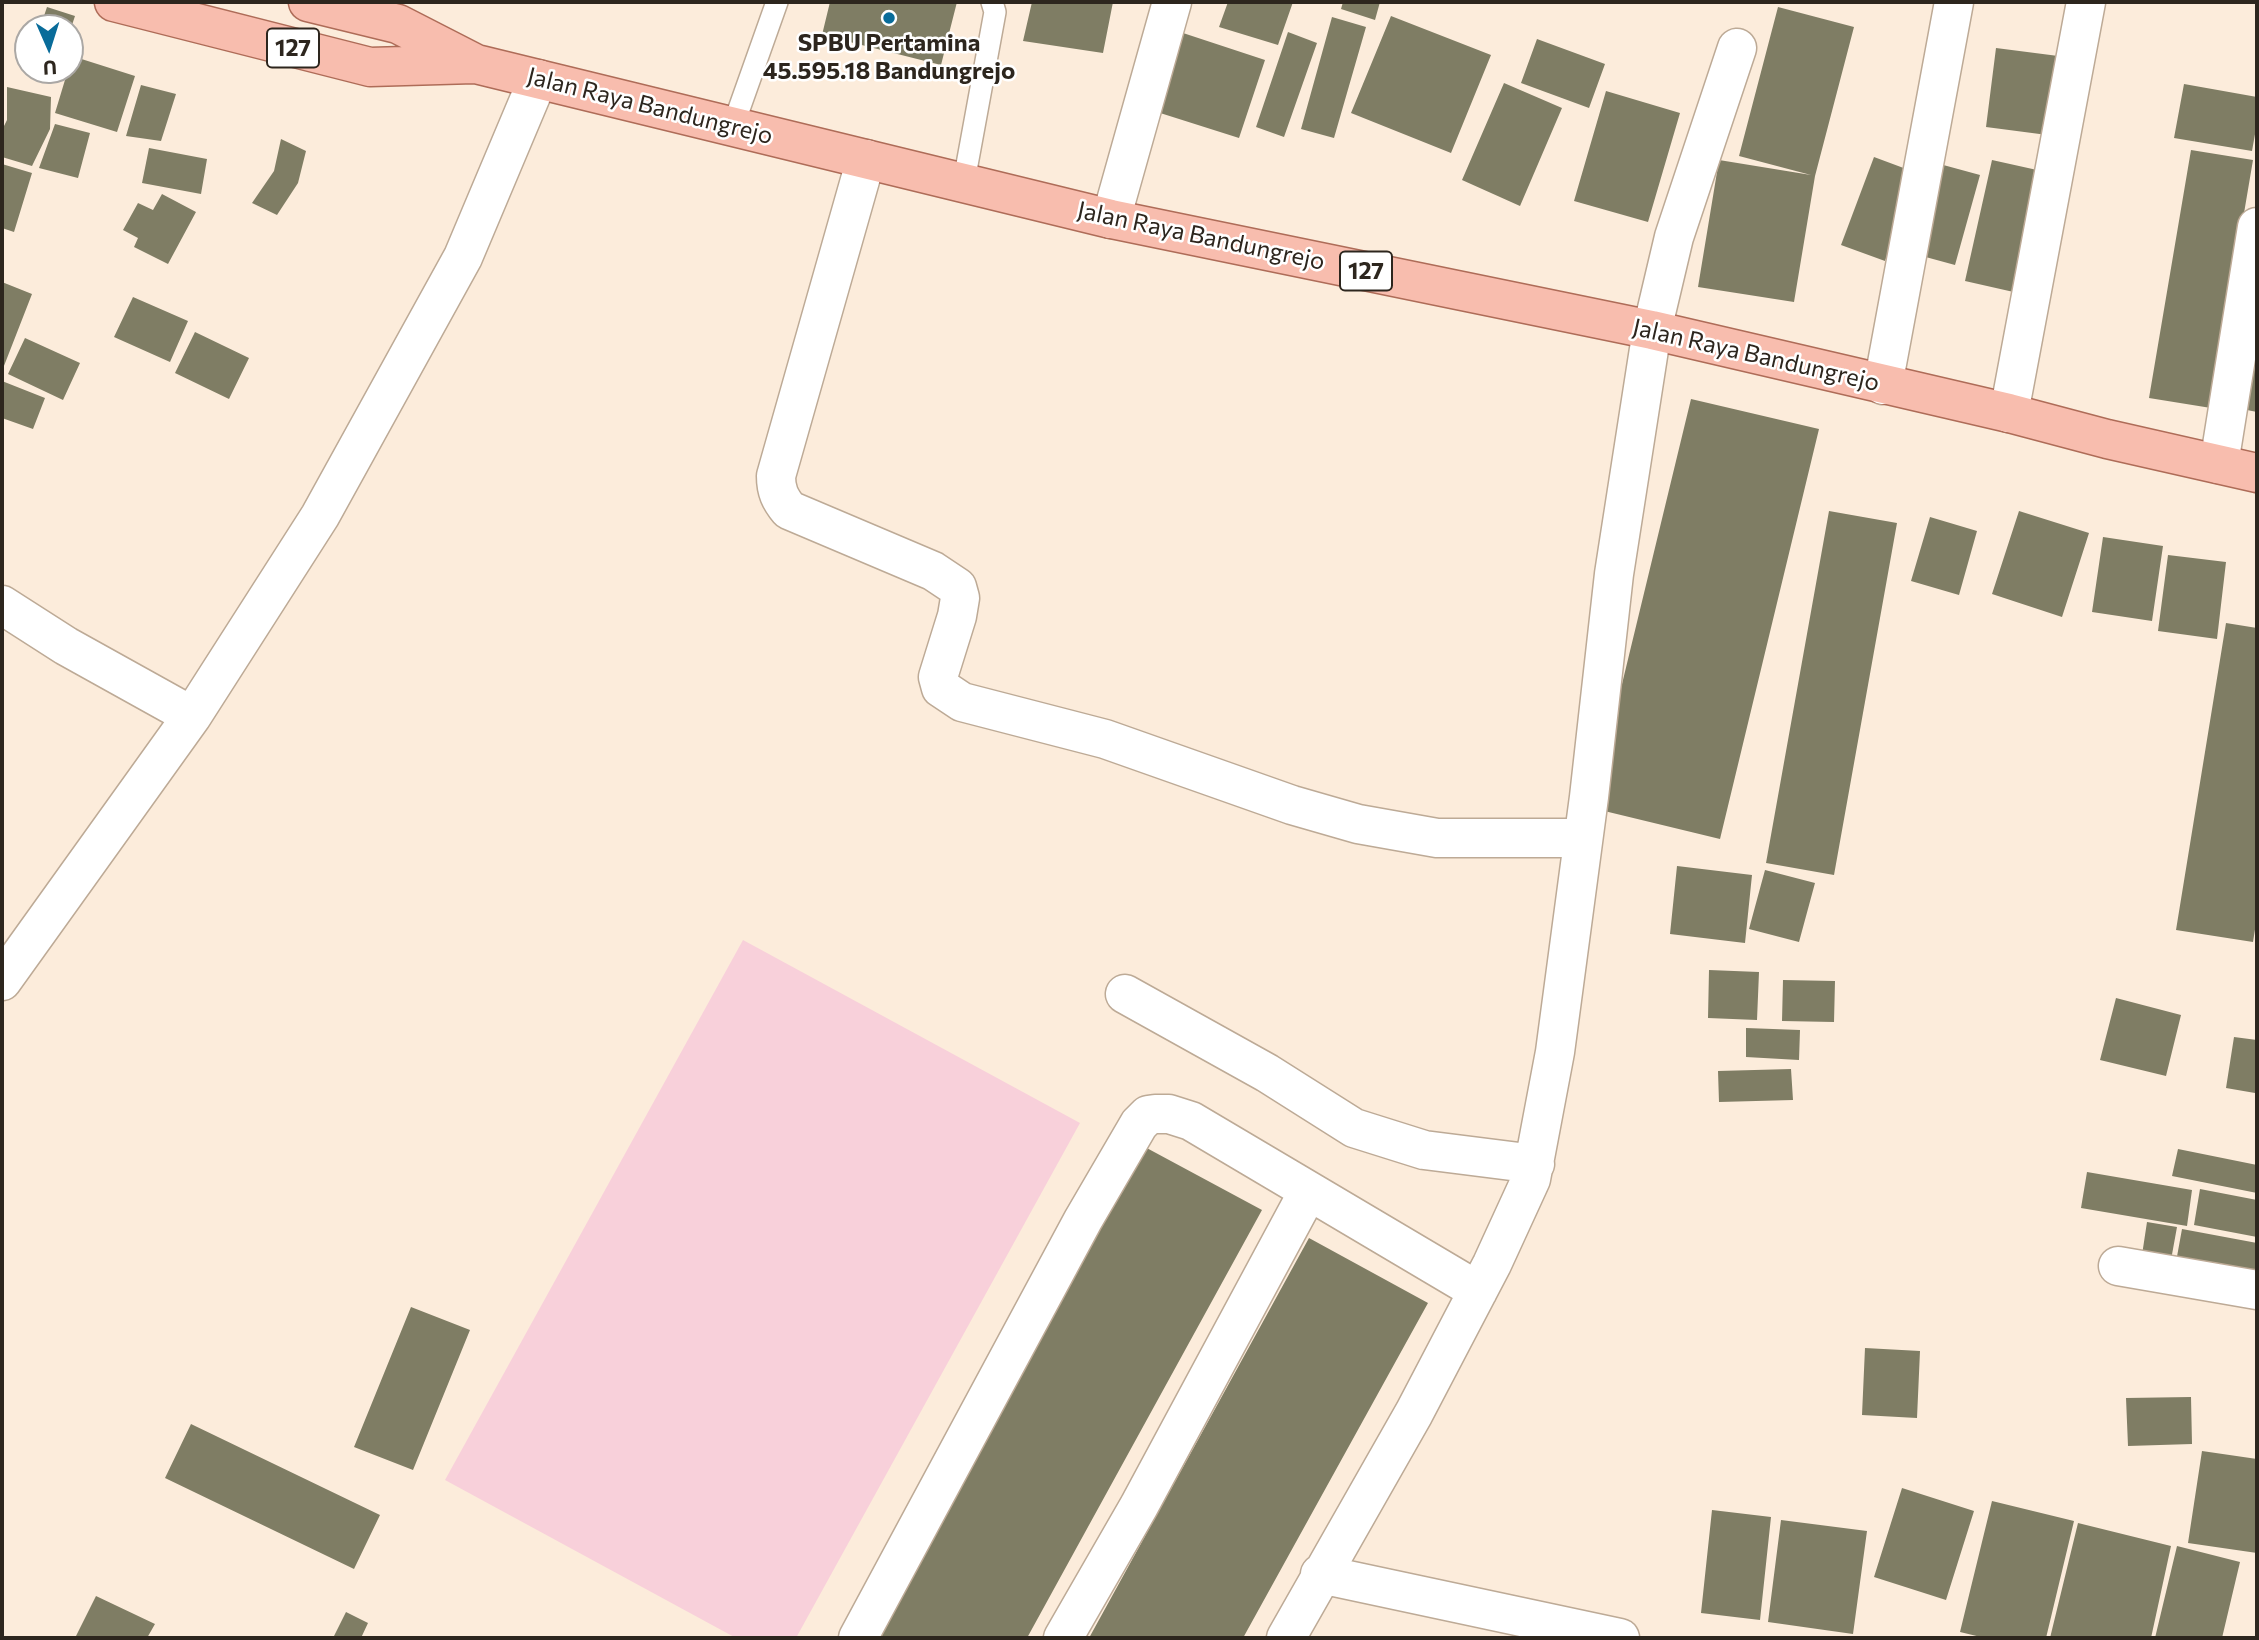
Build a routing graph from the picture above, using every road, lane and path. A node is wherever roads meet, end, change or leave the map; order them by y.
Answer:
1 (114, 2) edge
2 (308, 2) edge
3 (777, 2) edge
4 (992, 2) edge
5 (1172, 2) edge
6 (1954, 2) edge
7 (2086, 2) edge
8 (1737, 48) dead end
9 (476, 64) junction
10 (538, 79) junction
11 (733, 126) junction
12 (866, 159) junction
13 (964, 181) junction
14 (1111, 219) junction
15 (2257, 227) edge
16 (1652, 330) junction
17 (1883, 385) junction
18 (2009, 413) junction
19 (2219, 464) junction
20 (2257, 473) edge
21 (2, 605) edge
22 (192, 716) junction
23 (1583, 838) junction
24 (2, 981) edge
25 (1125, 994) dead end
26 (1535, 1164) junction
27 (1308, 1192) junction
28 (2118, 1266) dead end
29 (2257, 1290) edge
30 (1478, 1291) junction
31 (1320, 1574) junction
32 (858, 1638) edge
33 (1063, 1638) edge
34 (1286, 1638) edge
35 (1620, 1638) edge

1 - 9 main road, Jalan Raya Bandungrejo / 127
2 - 9 main road, Jalan Raya Bandungrejo / 127
3 - 11 lane
4 - 13 lane
5 - 14 street
6 - 17 street
7 - 18 street
8 - 16 street
9 - 10 main road, Jalan Raya Bandungrejo / 127
10 - 11 main road, Jalan Raya Bandungrejo / 127
10 - 22 street
11 - 12 main road, Jalan Raya Bandungrejo / 127
12 - 13 main road, Jalan Raya Bandungrejo / 127
12 - 23 street
13 - 14 main road, Jalan Raya Bandungrejo / 127
14 - 16 main road, Jalan Raya Bandungrejo / 127
15 - 19 street
16 - 17 main road, Jalan Raya Bandungrejo / 127
16 - 23 street
17 - 18 main road, Jalan Raya Bandungrejo / 127
18 - 19 main road, Jalan Raya Bandungrejo / 127
19 - 20 main road, Jalan Raya Bandungrejo / 127
21 - 22 street
22 - 24 street
23 - 26 street
25 - 26 street
26 - 30 street
27 - 30 street
27 - 32 street
27 - 33 street
28 - 29 street
30 - 31 street
31 - 34 street
31 - 35 street

